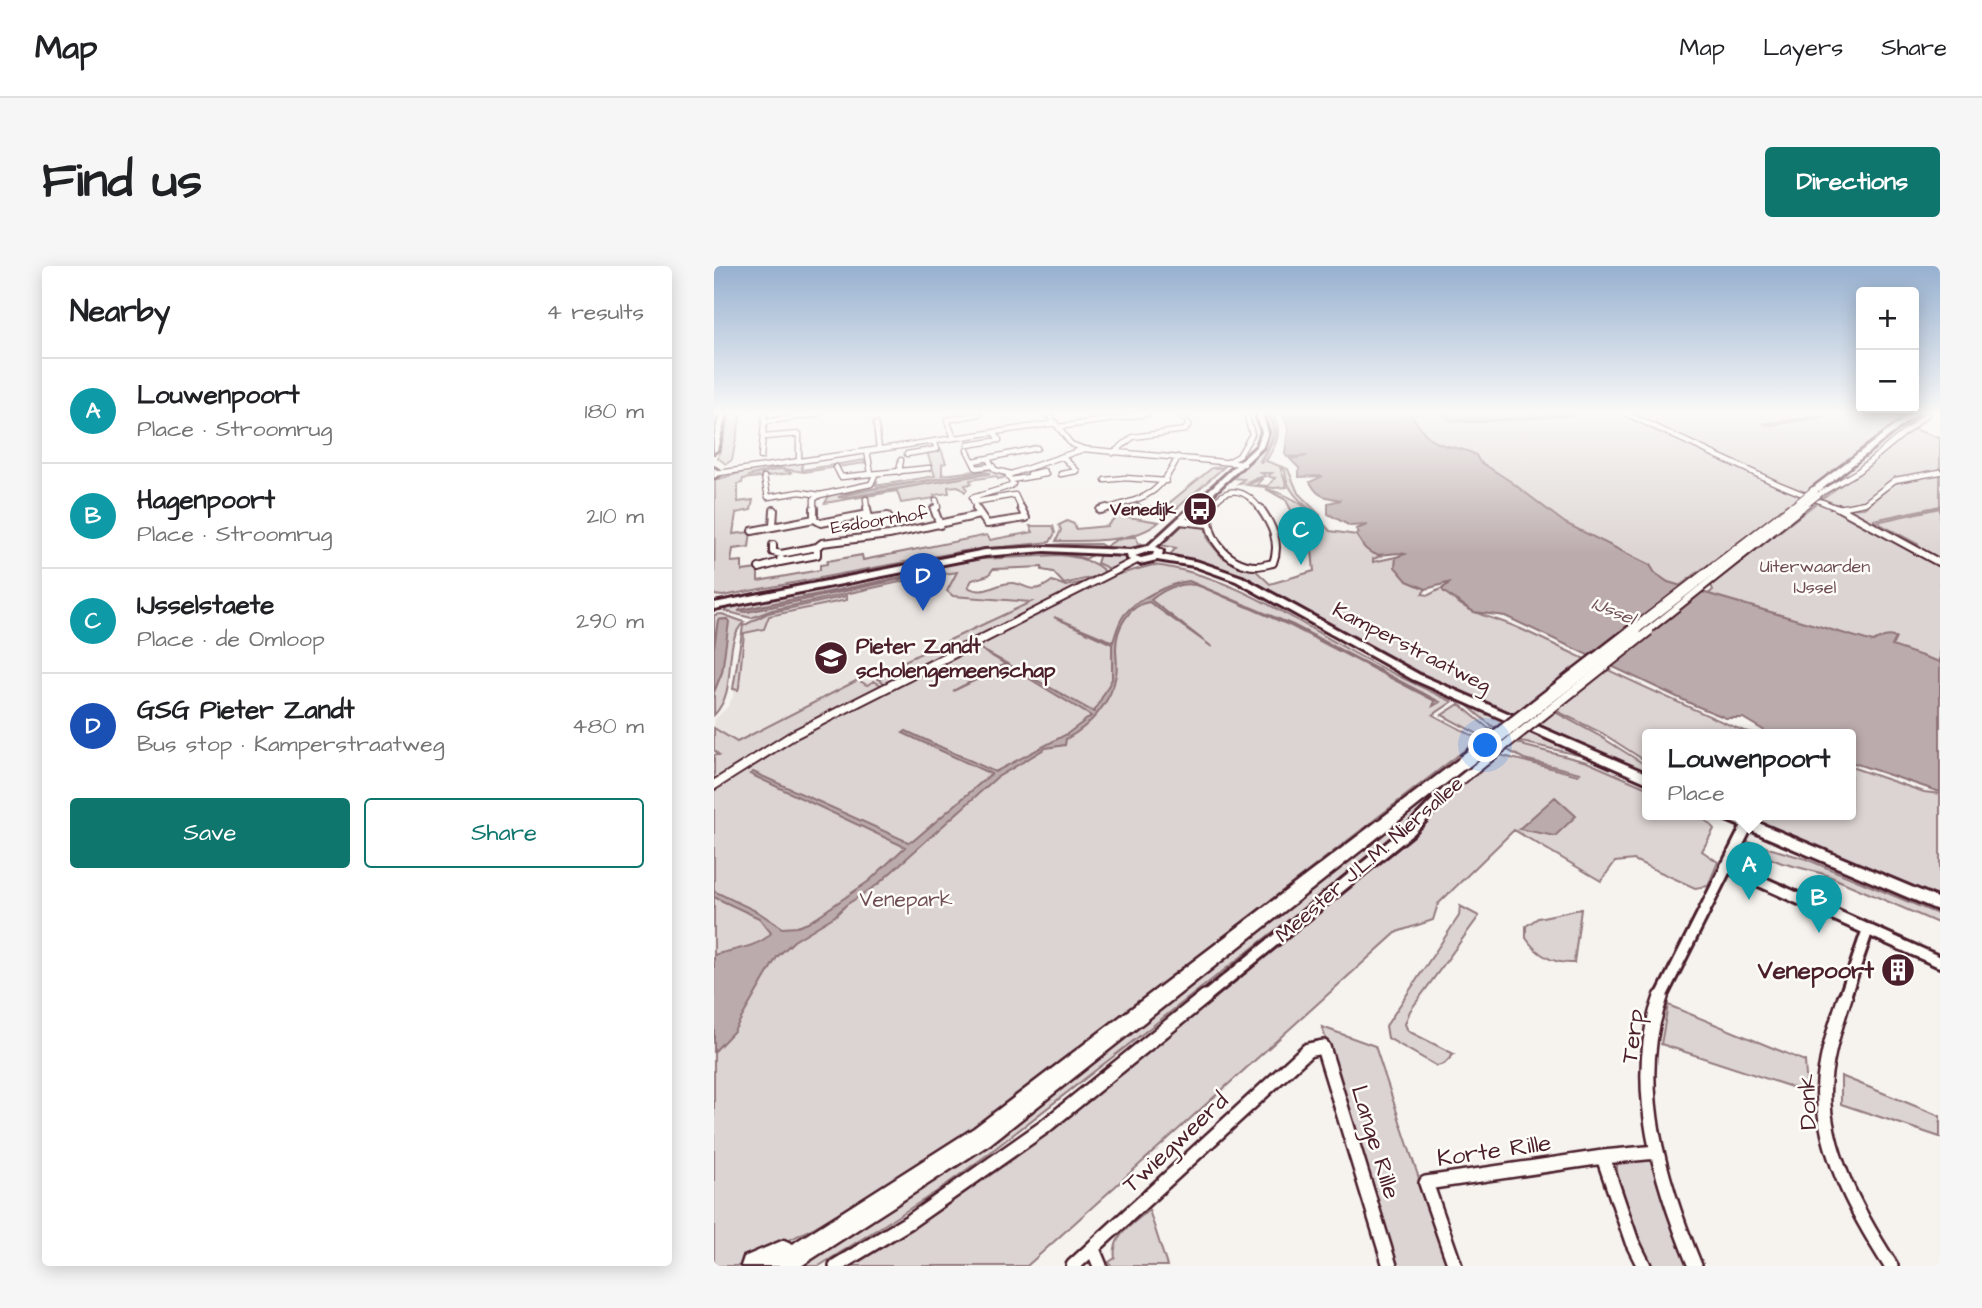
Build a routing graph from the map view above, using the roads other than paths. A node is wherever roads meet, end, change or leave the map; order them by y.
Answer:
1 (901, 460) dead end
2 (799, 461) edge
3 (871, 461) edge
4 (974, 461) edge
5 (989, 461) edge
6 (1053, 461) edge
7 (1067, 461) edge
8 (1176, 461) edge
9 (1215, 461) edge
10 (1247, 461) edge
11 (1728, 461) edge
12 (1856, 461) edge
13 (1871, 461) edge
14 (1228, 462) joint
15 (1244, 464) junction
16 (991, 466) junction
17 (836, 467) dead end
18 (929, 468) dead end
19 (899, 469) junction
20 (1940, 471) edge
21 (716, 473) edge
22 (875, 473) junction
23 (1030, 474) dead end
24 (1061, 474) dead end
25 (764, 477) dead end
26 (1011, 477) junction
27 (1105, 480) dead end
28 (1166, 481) junction
29 (806, 492) junction
30 (1817, 492) junction
31 (820, 495) junction
32 (866, 499) dead end
33 (936, 500) dead end
34 (803, 501) dead end
35 (974, 502) junction
36 (1839, 508) junction
37 (774, 510) dead end
38 (1100, 510) dead end
39 (962, 514) dead end
40 (869, 516) junction
41 (888, 516) dead end
42 (982, 517) junction
43 (818, 521) junction
44 (1180, 521) junction
45 (939, 522) junction
46 (773, 524) junction
47 (1208, 524) junction
48 (752, 531) dead end
49 (773, 545) dead end
50 (819, 545) junction
51 (1154, 553) junction
52 (1134, 557) junction
53 (780, 558) junction
54 (1940, 563) edge
55 (759, 568) dead end
56 (714, 604) edge
57 (1469, 766) junction
58 (1642, 777) edge
59 (714, 785) edge
60 (1736, 820) edge
61 (1747, 826) junction
62 (1726, 866) junction
63 (1940, 905) edge
64 (1868, 929) junction
65 (1940, 962) edge
66 (1308, 1050) joint
67 (1657, 1152) junction
68 (1603, 1157) junction
69 (884, 1200) junction
70 (1093, 1249) junction
71 (753, 1266) edge
72 (776, 1266) edge
73 (836, 1266) edge
74 (1073, 1266) edge
75 (1100, 1266) edge
76 (1390, 1266) edge
77 (1455, 1266) edge
78 (1644, 1266) edge
79 (1695, 1266) edge
80 (1891, 1266) edge

1 - 19 street
2 - 21 street
3 - 22 street
4 - 16 street
5 - 16 street
6 - 26 street
7 - 24 street
8 - 28 street
9 - 14 street
10 - 15 main road
11 - 36 street
12 - 30 main road, Meester J.L.M. Niersallee
13 - 30 street, Meester J.L.M. Niersallee
14 - 15 street
15 - 44 main road
16 - 26 street
17 - 22 street, Esdoornhof
18 - 19 street, Esdoornhof
19 - 22 street, Esdoornhof
20 - 36 street
22 - 31 street, Esdoornhof
23 - 26 street
25 - 29 street, Esdoornhof
26 - 35 street
27 - 28 street
28 - 38 street
29 - 31 street, Esdoornhof
29 - 34 street, Esdoornhof
30 - 57 main road, Meester J.L.M. Niersallee, bridge
31 - 43 street, Esdoornhof
32 - 40 street
33 - 45 street, Esdoornhof
35 - 42 street
35 - 42 street, Esdoornhof
36 - 54 street
37 - 46 street
39 - 45 street, Esdoornhof
40 - 41 street, Esdoornhof
40 - 43 street, Esdoornhof
42 - 45 street, Esdoornhof
43 - 46 street, Esdoornhof
43 - 50 street, Esdoornhof
44 - 47 street
44 - 51 main road
45 - 50 street, Esdoornhof
46 - 48 street, Esdoornhof
47 - 47 street
49 - 53 street
50 - 53 street, Esdoornhof
51 - 52 main road
51 - 58 main road, Kamperstraatweg
52 - 56 main road
52 - 59 street
53 - 55 street, Esdoornhof
57 - 69 main road, Meester J.L.M. Niersallee
57 - 73 street, Meester J.L.M. Niersallee
60 - 61 main road
61 - 62 street, Terp
61 - 63 main road
62 - 64 street
62 - 67 street, Terp
64 - 65 street
64 - 80 street, Donk
66 - 70 street, Twiegweerd
66 - 76 street, Lange Rille
67 - 68 street, Korte Rille
67 - 79 street, Terp
68 - 77 street, Korte Rille
68 - 78 street
69 - 71 main road, Meester J.L.M. Niersallee
69 - 72 main road, Meester J.L.M. Niersallee
70 - 74 street, Twiegweerd
70 - 75 street

